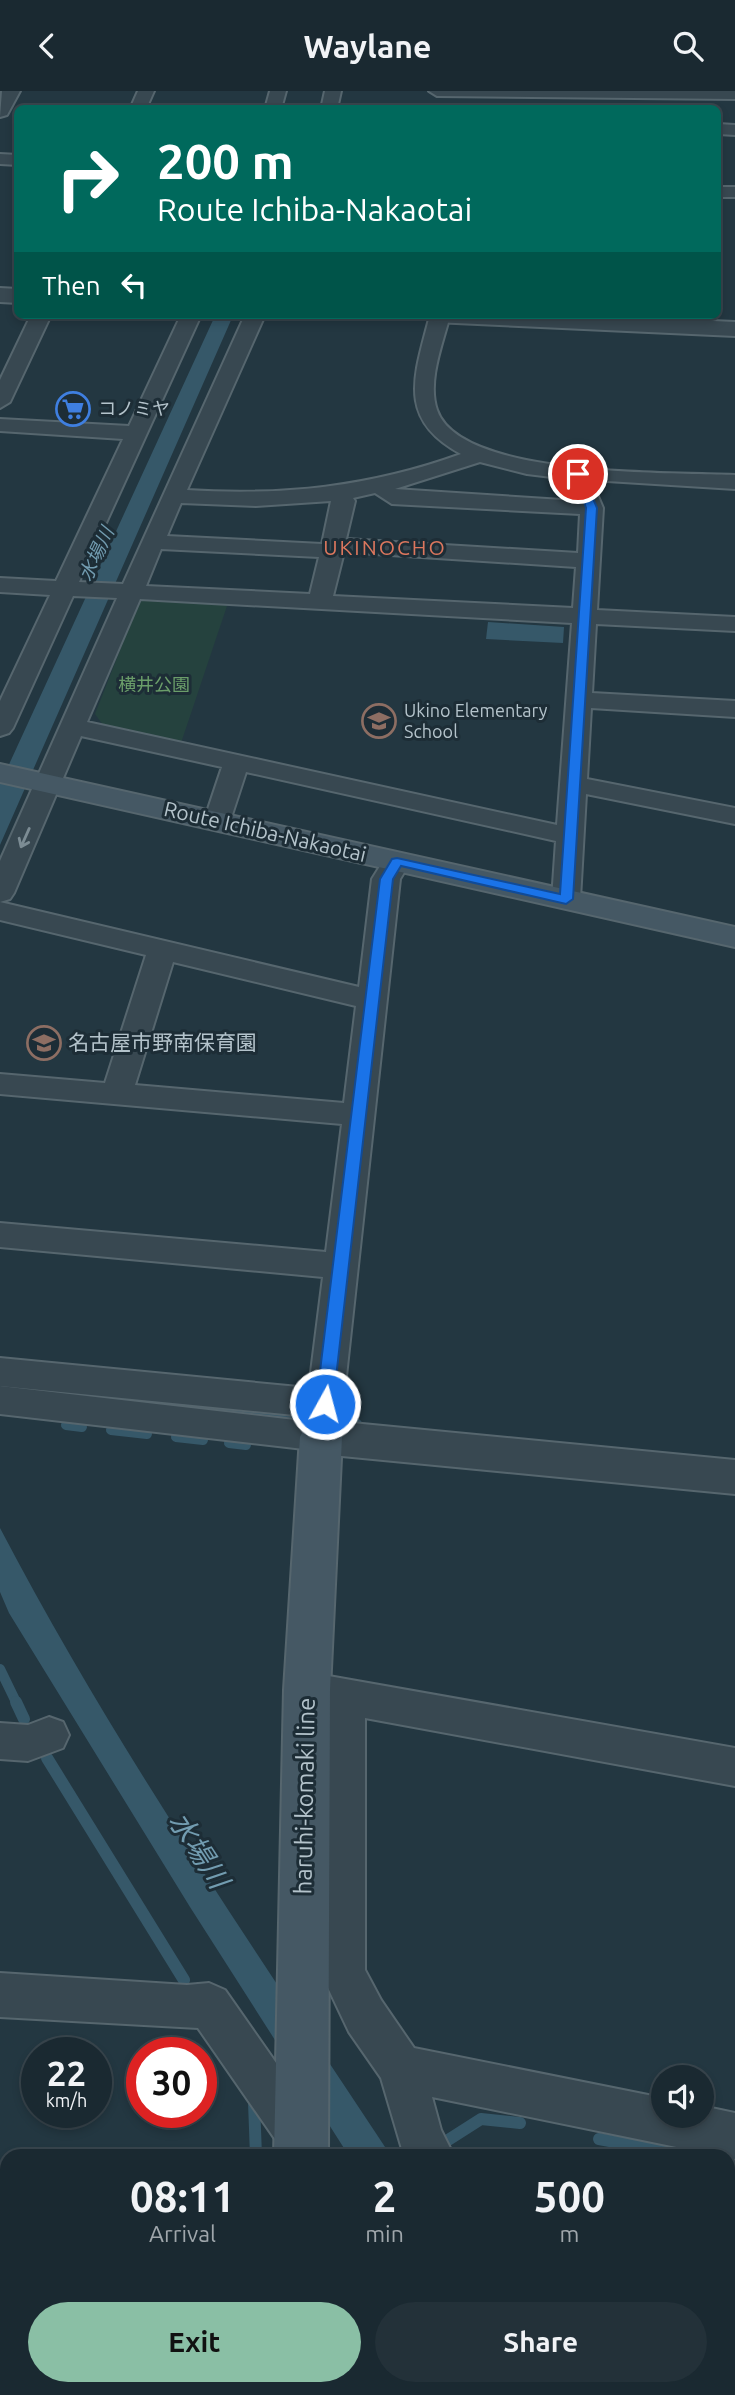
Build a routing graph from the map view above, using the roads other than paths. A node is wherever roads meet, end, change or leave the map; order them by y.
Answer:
1 (11, 91) edge
2 (437, 91) edge
3 (450, 91) edge
4 (735, 94) edge
5 (602, 97) edge
6 (0, 111) edge
7 (39, 319) edge
8 (189, 319) edge
9 (253, 319) edge
10 (439, 319) edge
11 (524, 319) edge
12 (735, 329) edge
13 (0, 402) edge
14 (0, 425) edge
15 (137, 433) junction
16 (481, 454) junction
17 (578, 474) junction
18 (735, 482) edge
19 (380, 489) junction
20 (337, 495) junction
21 (174, 496) junction
22 (592, 508) junction
23 (154, 542) junction
24 (335, 548) junction
25 (588, 561) junction
26 (0, 585) edge
27 (70, 588) junction
28 (129, 591) junction
29 (320, 602) junction
30 (586, 616) junction
31 (735, 624) edge
32 (581, 700) junction
33 (735, 709) edge
34 (75, 727) junction
35 (0, 728) edge
36 (236, 763) junction
37 (0, 773) edge
38 (42, 782) junction
39 (574, 784) junction
40 (735, 816) edge
41 (217, 821) junction
42 (571, 836) junction
43 (397, 862) junction
44 (0, 893) edge
45 (566, 899) junction
46 (0, 911) edge
47 (735, 937) edge
48 (162, 950) junction
49 (372, 1000) junction
50 (0, 1084) edge
51 (117, 1094) junction
52 (358, 1115) junction
53 (0, 1235) edge
54 (341, 1266) junction
55 (0, 1372) edge
56 (0, 1400) edge
57 (321, 1437) junction
58 (735, 1477) edge
59 (326, 1694) junction
60 (50, 1735) dead end
61 (0, 1741) edge
62 (735, 1767) edge
63 (0, 1995) edge
64 (401, 2068) junction
65 (735, 2136) edge
66 (301, 2147) edge
67 (426, 2148) edge

1 - 6 street
2 - 3 street
3 - 5 street
4 - 5 street
7 - 13 street
8 - 15 street
9 - 21 street
10 - 16 street
11 - 12 street
14 - 15 street
15 - 27 street
16 - 17 street
16 - 19 street
17 - 18 street
17 - 22 street
19 - 20 street
19 - 22 street
20 - 21 street
20 - 24 street
21 - 23 street
22 - 25 street
23 - 24 street
23 - 28 street
24 - 25 street
24 - 29 street
25 - 30 street
26 - 27 street
27 - 28 street
27 - 35 street
28 - 29 street
28 - 34 street
29 - 30 street
30 - 31 street
30 - 32 street
32 - 33 street
32 - 39 street
34 - 36 street
34 - 38 street
36 - 41 street
36 - 42 street
37 - 38 main road, Route Ichiba-Nakaotai
38 - 41 main road, Route Ichiba-Nakaotai
38 -> 44 street
39 - 40 street
39 - 42 street
41 - 43 main road, Route Ichiba-Nakaotai
42 - 45 street
43 - 45 main road, Route Ichiba-Nakaotai
43 - 49 street
45 - 47 main road, Route Ichiba-Nakaotai
46 - 48 street
48 - 49 street
48 - 51 street
49 - 52 street
50 - 51 street
51 - 52 street
52 - 54 street
53 - 54 street
54 - 55 street
56 - 57 street
57 - 58 street
57 - 59 main road, haruhi-komaki line
59 - 62 street
59 - 64 street
59 - 66 main road, haruhi-komaki line
60 - 61 street
63 - 66 street
64 - 65 street
64 - 67 street

